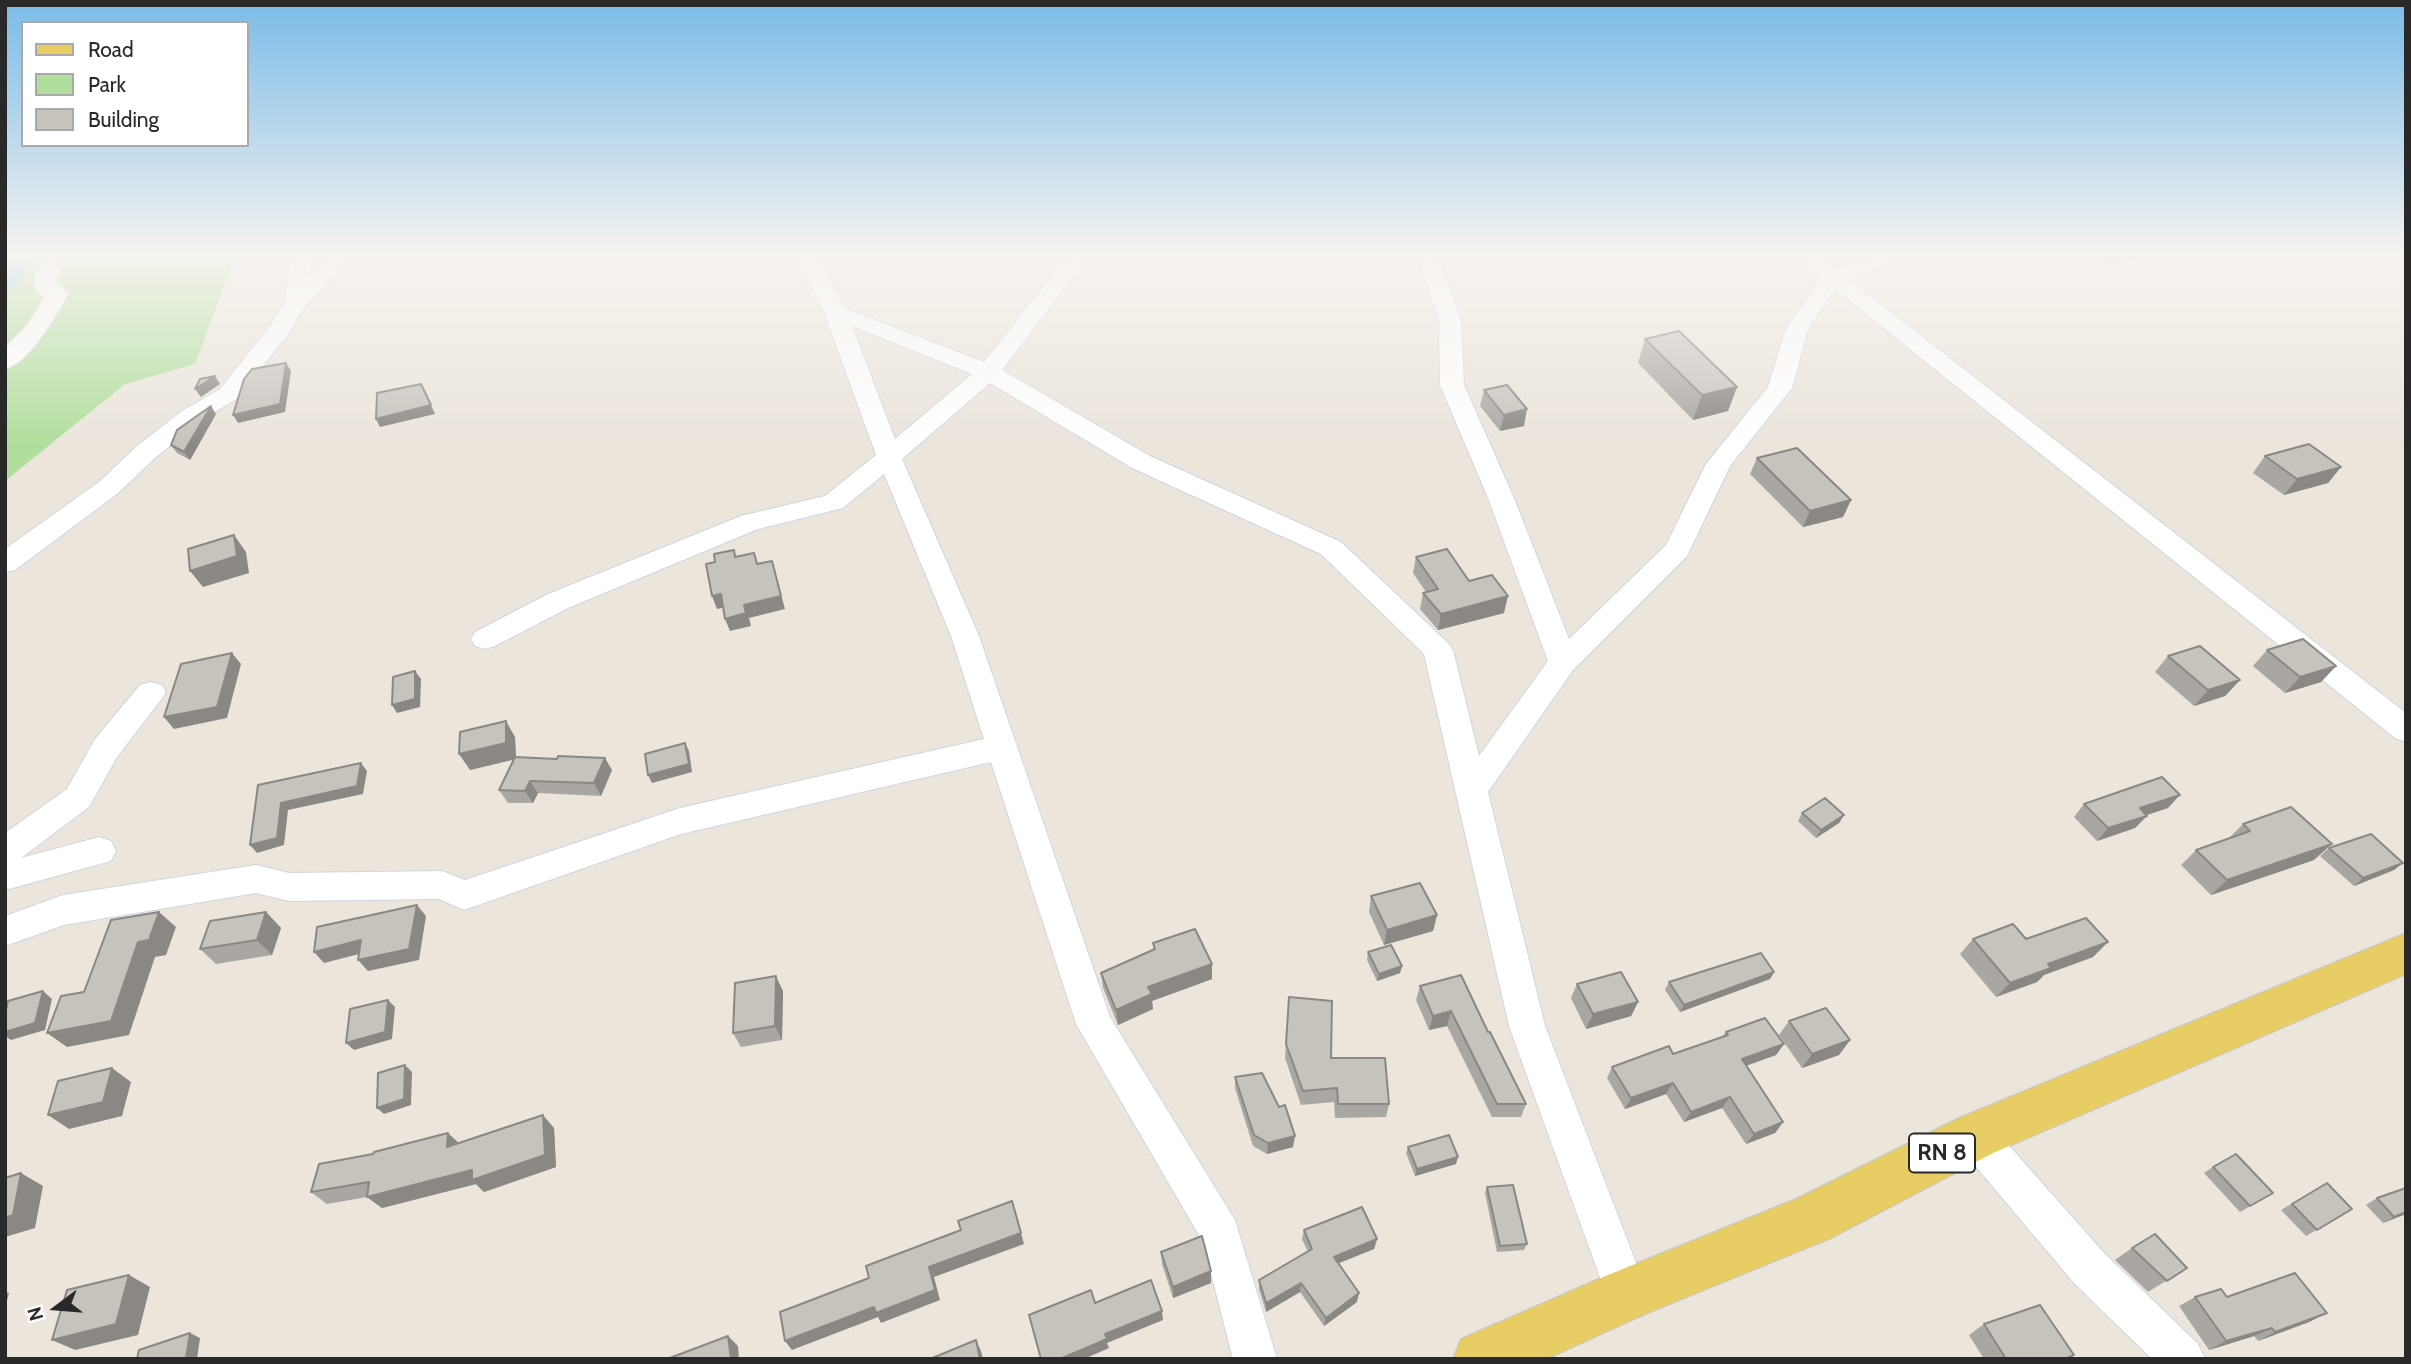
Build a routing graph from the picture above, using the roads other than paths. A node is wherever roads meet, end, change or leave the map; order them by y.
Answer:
1 (42, 320) edge
2 (285, 320) edge
3 (838, 320) edge
4 (855, 320) edge
5 (1029, 320) edge
6 (1450, 320) edge
7 (1801, 320) edge
8 (1890, 320) edge
9 (5, 362) edge
10 (988, 372) junction
11 (889, 457) junction
12 (5, 563) edge
13 (485, 639) dead end
14 (1563, 662) junction
15 (151, 693) dead end
16 (2406, 730) edge
17 (1002, 747) junction
18 (1471, 791) junction
19 (5, 851) edge
20 (99, 851) dead end
21 (5, 876) edge
22 (5, 931) edge
23 (2406, 953) edge
24 (1975, 1136) junction
25 (1627, 1294) junction
26 (1255, 1359) edge
27 (1481, 1359) edge
28 (2183, 1359) edge

1 - 9 street
2 - 12 street
3 - 11 street
4 - 10 street
5 - 10 street
6 - 14 street
7 - 14 street
8 - 16 street
10 - 11 street
10 - 18 street
11 - 13 street
11 - 17 street
14 - 18 street
15 - 19 street
17 - 22 street
17 - 26 street
18 - 25 street
20 - 21 street
23 - 24 main road, RN 8
24 - 25 main road, RN 8
24 - 28 street
25 - 27 main road, RN 8

